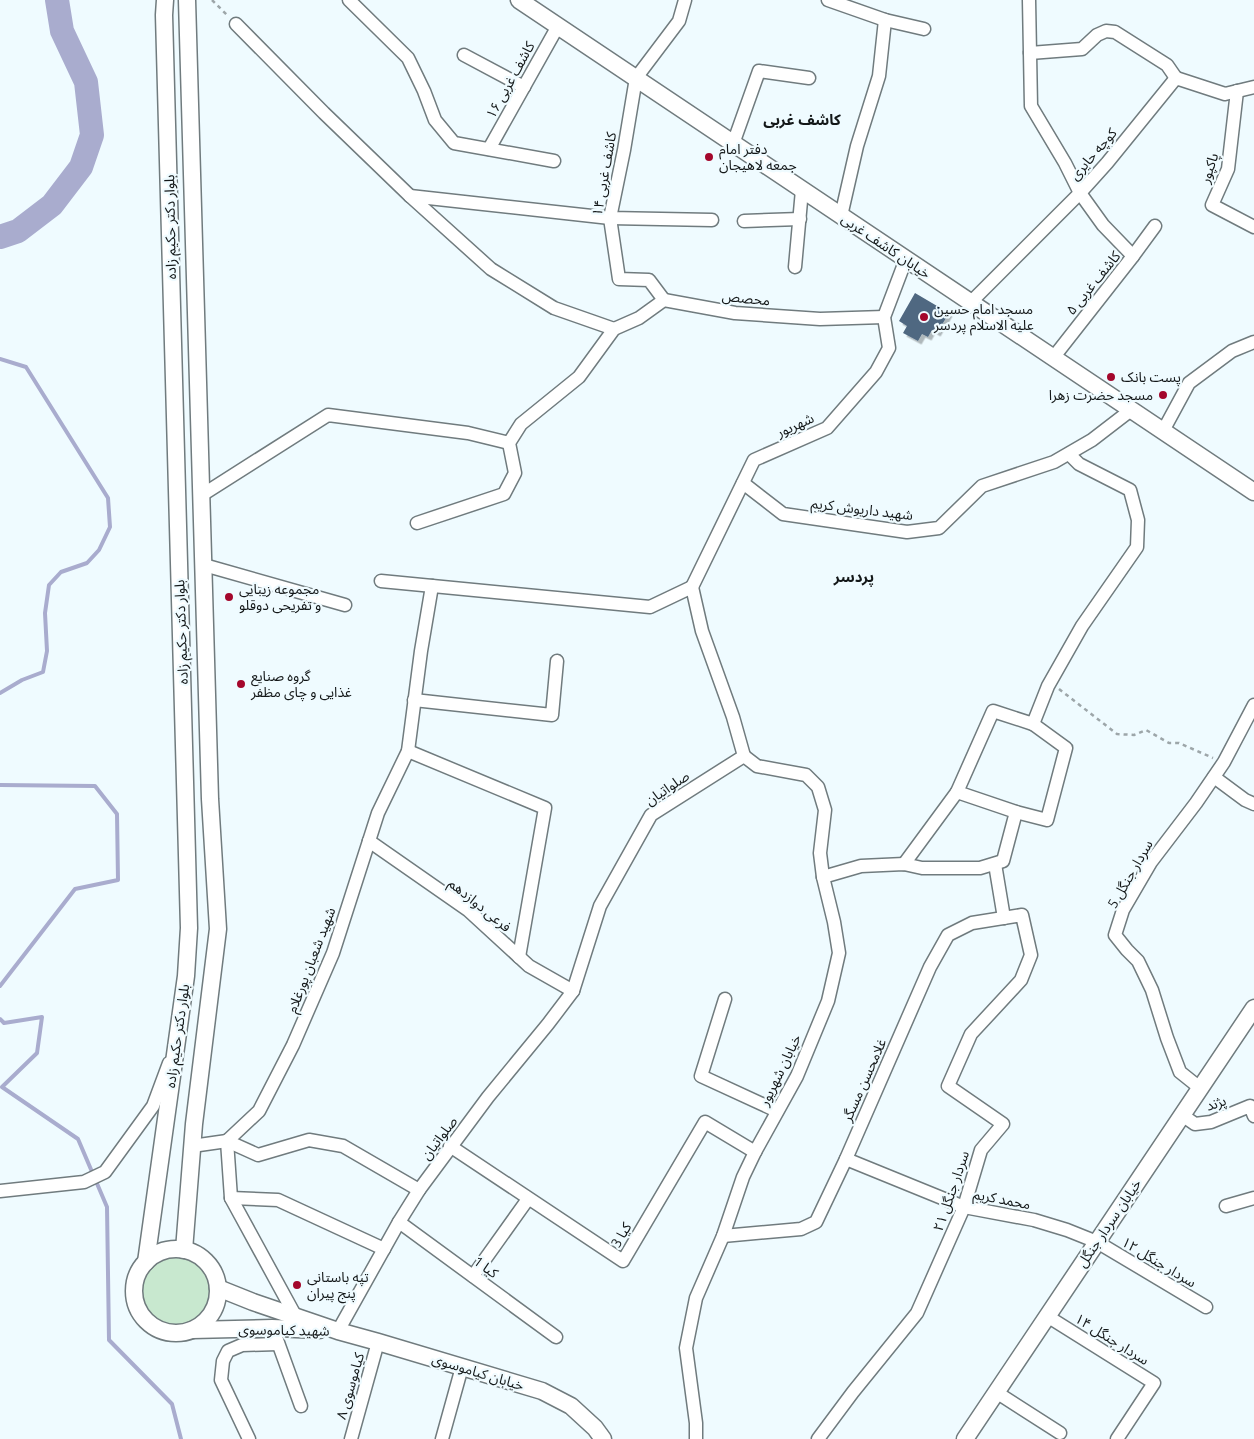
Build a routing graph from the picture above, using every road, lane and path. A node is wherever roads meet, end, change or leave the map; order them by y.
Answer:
1 (165, 0) edge
2 (187, 0) edge
3 (212, 0) edge
4 (349, 0) edge
5 (518, 0) edge
6 (685, 0) edge
7 (828, 0) edge
8 (1029, 0) edge
9 (885, 20) junction
10 (236, 24) joint
11 (558, 26) junction
12 (924, 29) dead end
13 (1030, 53) junction
14 (464, 55) dead end
15 (636, 78) junction
16 (809, 78) dead end
17 (1176, 78) junction
18 (524, 87) junction
19 (1254, 87) edge
20 (1237, 91) junction
21 (733, 144) junction
22 (489, 149) junction
23 (554, 161) dead end
24 (802, 190) junction
25 (1080, 192) junction
26 (410, 196) junction
27 (841, 216) junction
28 (610, 218) junction
29 (800, 219) junction
30 (712, 220) dead end
31 (744, 221) dead end
32 (1155, 226) dead end
33 (1254, 227) edge
34 (1134, 256) junction
35 (906, 260) junction
36 (795, 268) dead end
37 (664, 300) junction
38 (971, 302) junction
39 (884, 317) junction
40 (614, 330) junction
41 (1254, 342) edge
42 (1052, 358) junction
43 (1131, 410) junction
44 (1163, 431) junction
45 (509, 443) junction
46 (1069, 454) junction
47 (742, 483) junction
48 (1254, 492) edge
49 (202, 495) junction
50 (417, 523) dead end
51 (204, 565) junction
52 (178, 566) junction
53 (381, 581) dead end
54 (432, 586) junction
55 (692, 587) junction
56 (345, 605) dead end
57 (557, 661) dead end
58 (1050, 682) junction
59 (414, 700) junction
60 (1254, 705) edge
61 (1033, 724) junction
62 (408, 751) junction
63 (744, 756) junction
64 (1224, 762) junction
65 (1214, 777) junction
66 (186, 785) junction
67 (210, 785) junction
68 (957, 792) junction
69 (1254, 804) edge
70 (1016, 812) junction
71 (369, 841) junction
72 (904, 864) junction
73 (995, 864) junction
74 (823, 877) junction
75 (1022, 915) joint
76 (1004, 918) junction
77 (520, 957) junction
78 (573, 990) junction
79 (725, 999) dead end
80 (1254, 1008) edge
81 (176, 1043) junction
82 (1200, 1088) junction
83 (777, 1111) junction
84 (1182, 1115) junction
85 (1254, 1116) edge
86 (227, 1141) junction
87 (192, 1146) junction
88 (450, 1146) junction
89 (755, 1152) junction
90 (846, 1159) junction
91 (419, 1190) junction
92 (0, 1191) edge
93 (231, 1198) junction
94 (1254, 1198) edge
95 (528, 1199) junction
96 (1226, 1206) dead end
97 (964, 1207) junction
98 (399, 1222) junction
99 (723, 1236) junction
100 (1097, 1242) junction
101 (384, 1249) junction
102 (184, 1250) junction
103 (146, 1262) junction
104 (473, 1276) junction
105 (218, 1288) junction
106 (1206, 1307) dead end
107 (296, 1316) junction
108 (1047, 1316) junction
109 (272, 1328) junction
110 (192, 1330) junction
111 (338, 1331) junction
112 (556, 1337) dead end
113 (378, 1342) junction
114 (278, 1344) junction
115 (462, 1367) junction
116 (996, 1392) junction
117 (300, 1406) dead end
118 (1060, 1433) dead end
119 (249, 1439) edge
120 (351, 1439) edge
121 (442, 1439) edge
122 (603, 1439) edge
123 (696, 1439) edge
124 (818, 1439) edge
125 (965, 1439) edge
126 (1117, 1439) edge

1 - 52 main road, بلوار دکتر حکیم زاده
2 - 49 main road, بلوار دکتر حکیم زاده
3 - 10 path
4 - 22 street
5 - 11 main road, خیابان کاشف غربی
6 - 15 street
7 - 9 street
8 - 13 street
9 - 12 street
9 - 27 street
10 - 26 street
11 - 15 main road, خیابان کاشف غربی
11 - 18 street, کاشف غربی ۱۶
13 - 17 street
13 - 25 street
14 - 18 street
15 - 21 main road, خیابان کاشف غربی
15 - 28 street, کاشف غربی ۱۴
16 - 21 street
17 - 20 street
17 - 25 street, کوچه حایری
18 - 22 street, کاشف غربی ۱۶
19 - 20 street
20 - 33 street, پاکپور
21 - 24 main road, خیابان کاشف غربی
22 - 23 street
24 - 27 main road, خیابان کاشف غربی
24 - 29 street
25 - 34 street
25 - 38 street, کوچه حایری
26 - 28 street
26 - 40 street
27 - 35 main road, خیابان کاشف غربی
28 - 30 street
28 - 37 street, کاشف غربی ۱۴
29 - 31 street
29 - 36 street
32 - 34 street, کاشف غربی ۵
34 - 42 street, کاشف غربی ۵
35 - 38 main road, خیابان کاشف غربی
35 - 39 street
37 - 39 street, محصص
37 - 40 street
38 - 42 main road, خیابان کاشف غربی
39 - 47 street, شهریور
40 - 45 street
41 - 44 street
42 - 43 main road, خیابان کاشف غربی
43 - 44 main road, خیابان کاشف غربی
43 - 46 street, شهید داریوش کریم
44 - 48 main road, خیابان کاشف غربی
45 - 49 street
45 - 50 street
46 - 47 street, شهید داریوش کریم
46 - 58 street
47 - 55 street, شهریور
49 - 51 main road, بلوار دکتر حکیم زاده
51 - 52 main road
51 - 56 street
51 - 67 main road, بلوار دکتر حکیم زاده
52 - 66 main road, بلوار دکتر حکیم زاده
53 - 54 street
54 - 55 street
54 - 59 street, شهید شعبان پورغلام
55 - 63 street
57 - 59 street
58 - 61 street
58 - 64 path
59 - 62 street, شهید شعبان پورغلام
60 - 64 street, سردار جنگل 5
61 - 68 street
61 - 70 street
62 - 71 street, شهید شعبان پورغلام
62 - 77 street
63 - 74 street, خیابان شهریور
63 - 78 street, صلواتیان
64 - 65 street, سردار جنگل 5
65 - 69 street
65 - 82 street, سردار جنگل 5
66 - 67 main road
66 - 81 main road, بلوار دکتر حکیم زاده
67 - 87 main road, بلوار دکتر حکیم زاده
68 - 70 street
68 - 72 street
70 - 73 street
71 - 77 street, فرعی دوازدهم
71 - 86 street, شهید شعبان پورغلام
72 - 73 street
72 - 74 street
73 - 76 street
74 - 83 street, خیابان شهریور
75 - 76 street, غلامحسن مسگر
75 - 97 street, سردار جنگل ۲۱
76 - 90 street, غلامحسن مسگر
77 - 78 street, فرعی دوازدهم
78 - 88 street, صلواتیان
79 - 83 street
80 - 82 main road, خیابان سردار جنگل
81 - 92 street
81 - 103 main road, بلوار دکتر حکیم زاده
82 - 84 main road, خیابان سردار جنگل
83 - 89 street, خیابان شهریور
84 - 85 street, پژند
84 - 100 main road, خیابان سردار جنگل
86 - 87 street
86 - 91 street
86 - 93 street
87 - 102 main road, بلوار دکتر حکیم زاده
88 - 91 street, صلواتیان
88 - 95 street, کیا 3
89 - 95 street, کیا 3
89 - 99 street, خیابان شهریور
90 - 97 street, محمد کریم
90 - 99 street, غلامحسن مسگر
91 - 98 street, صلواتیان
93 - 101 street
93 - 107 street
94 - 96 street
95 - 104 street
97 - 100 street, محمد کریم
97 - 124 street, سردار جنگل ۲۱
98 - 101 street, صلواتیان
98 - 104 street, کیا 1
99 - 123 street, خیابان شهریور
100 - 106 street, سردار جنگل ۱۲
100 - 108 main road, خیابان سردار جنگل
101 - 111 street, صلواتیان
102 - 103 main road
102 - 105 main road
103 - 110 main road
104 - 112 street, کیا 1
105 - 107 main road, شهید کیاموسوی
105 - 110 main road
107 - 111 main road, شهید کیاموسوی
108 - 116 main road, خیابان سردار جنگل
108 - 126 street, سردار جنگل ۱۴
109 - 110 main road, شهید کیاموسوی
109 - 111 main road, شهید کیاموسوی
109 - 114 street
111 - 113 main road, خیابان کیاموسوی
113 - 115 main road, خیابان کیاموسوی
113 - 120 street, کیاموسوی ۸
114 - 117 street
114 - 119 street
115 - 121 street
115 - 122 main road, خیابان کیاموسوی
116 - 118 street
116 - 125 main road, خیابان سردار جنگل

